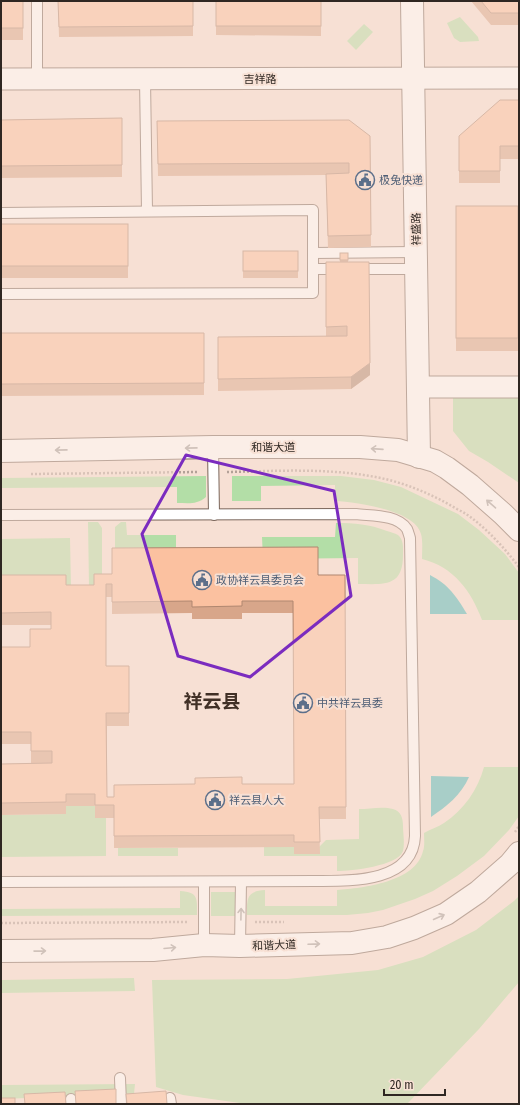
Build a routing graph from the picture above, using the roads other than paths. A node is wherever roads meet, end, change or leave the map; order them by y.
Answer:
1 (37, 1) edge
2 (412, 1) edge
3 (414, 78) junction
4 (519, 78) edge
5 (1, 79) edge
6 (37, 79) junction
7 (145, 79) junction
8 (147, 211) junction
9 (1, 213) edge
10 (313, 253) junction
11 (417, 261) junction
12 (313, 269) junction
13 (1, 294) edge
14 (418, 387) junction
15 (519, 387) edge
16 (213, 447) junction
17 (1, 452) edge
18 (420, 457) junction
19 (1, 515) edge
20 (214, 515) junction
21 (519, 530) edge
22 (515, 845) edge
23 (1, 882) edge
24 (204, 882) junction
25 (241, 882) junction
26 (204, 946) junction
27 (240, 946) junction
28 (1, 951) edge
29 (120, 1078) dead end
30 (121, 1104) edge

1 - 6 lane
2 - 3 main road, 祥盛路
3 - 4 street, 吉祥路
3 - 7 street, 吉祥路
3 - 11 main road, 祥盛路
5 - 6 street, 吉祥路
6 - 7 street, 吉祥路
7 - 8 lane
8 - 9 lane
8 - 10 lane
10 - 11 lane
10 - 12 lane
11 - 12 lane
11 - 14 main road, 祥盛路
12 - 13 lane
14 - 15 street
14 - 18 main road, 祥盛路
16 -> 17 main road, 和谐大道
18 -> 16 main road, 和谐大道
16 - 20 lane
21 -> 18 main road, 和谐大道
19 - 20 lane
20 - 25 lane
27 -> 22 main road, 和谐大道
23 - 24 lane
24 - 25 lane
24 - 26 lane
27 -> 25 lane
26 - 27 main road, 和谐大道
28 -> 26 main road, 和谐大道
29 - 30 lane

